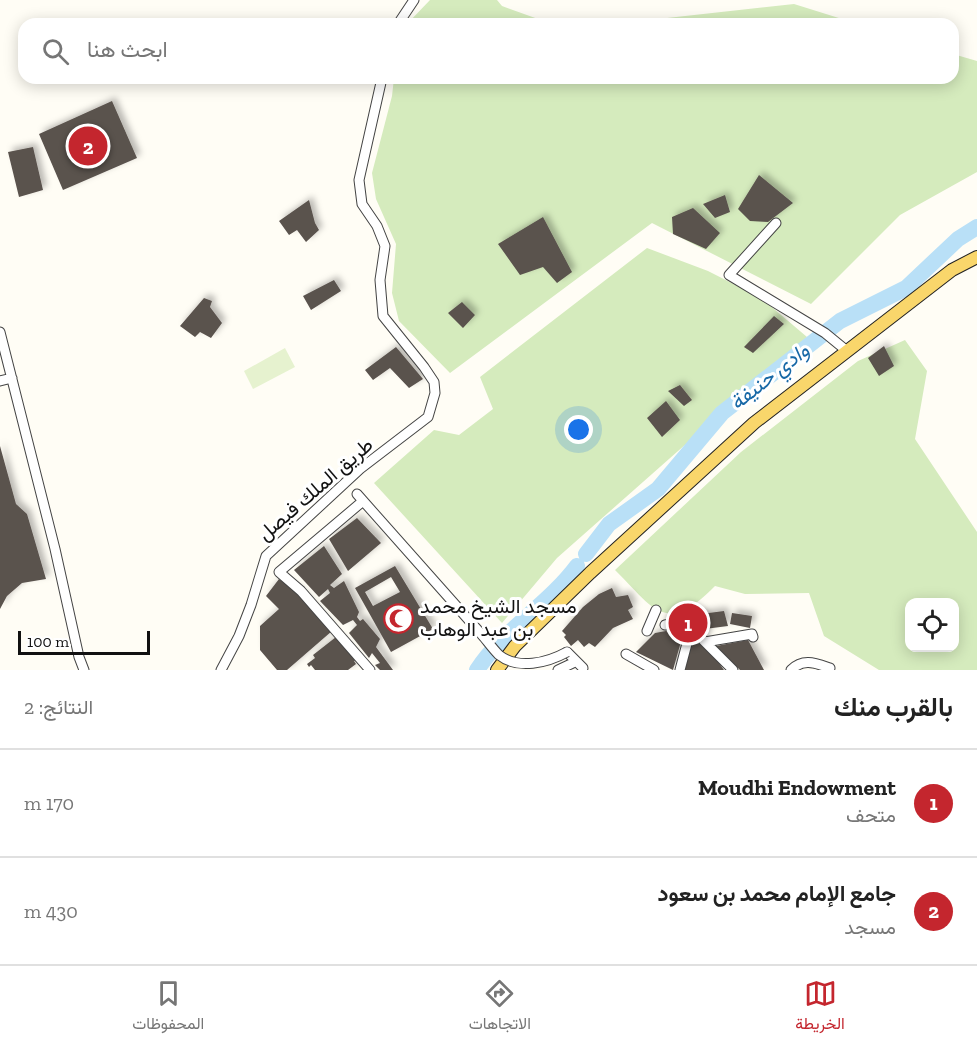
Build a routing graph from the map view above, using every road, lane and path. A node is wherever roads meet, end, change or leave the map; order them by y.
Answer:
1 (414, 0) edge
2 (402, 18) edge
3 (381, 84) edge
4 (776, 223) dead end
5 (977, 257) edge
6 (0, 332) edge
7 (847, 351) junction
8 (12, 378) junction
9 (0, 381) edge
10 (656, 610) dead end
11 (668, 621) dead end
12 (646, 631) dead end
13 (689, 636) junction
14 (753, 637) dead end
15 (705, 642) junction
16 (626, 654) dead end
17 (79, 657) junction
18 (575, 662) junction
19 (584, 668) dead end
20 (830, 668) dead end
21 (76, 670) edge
22 (84, 670) edge
23 (221, 670) edge
24 (370, 670) edge
25 (497, 670) edge
26 (558, 670) edge
27 (654, 670) edge
28 (680, 670) edge
29 (733, 670) edge
30 (791, 670) edge

1 - 2 street
3 - 23 street, طريق الملك فيصل
4 - 7 street
5 - 7 main road
6 - 8 street
7 - 25 main road
8 - 9 street
8 - 17 street
10 - 12 street
11 - 13 street
13 - 15 street
13 - 28 street
14 - 15 street
15 - 29 street
16 - 27 street
17 - 21 street
17 - 22 street
18 - 19 street
18 - 24 street, bridge
18 - 26 street
20 - 30 street

